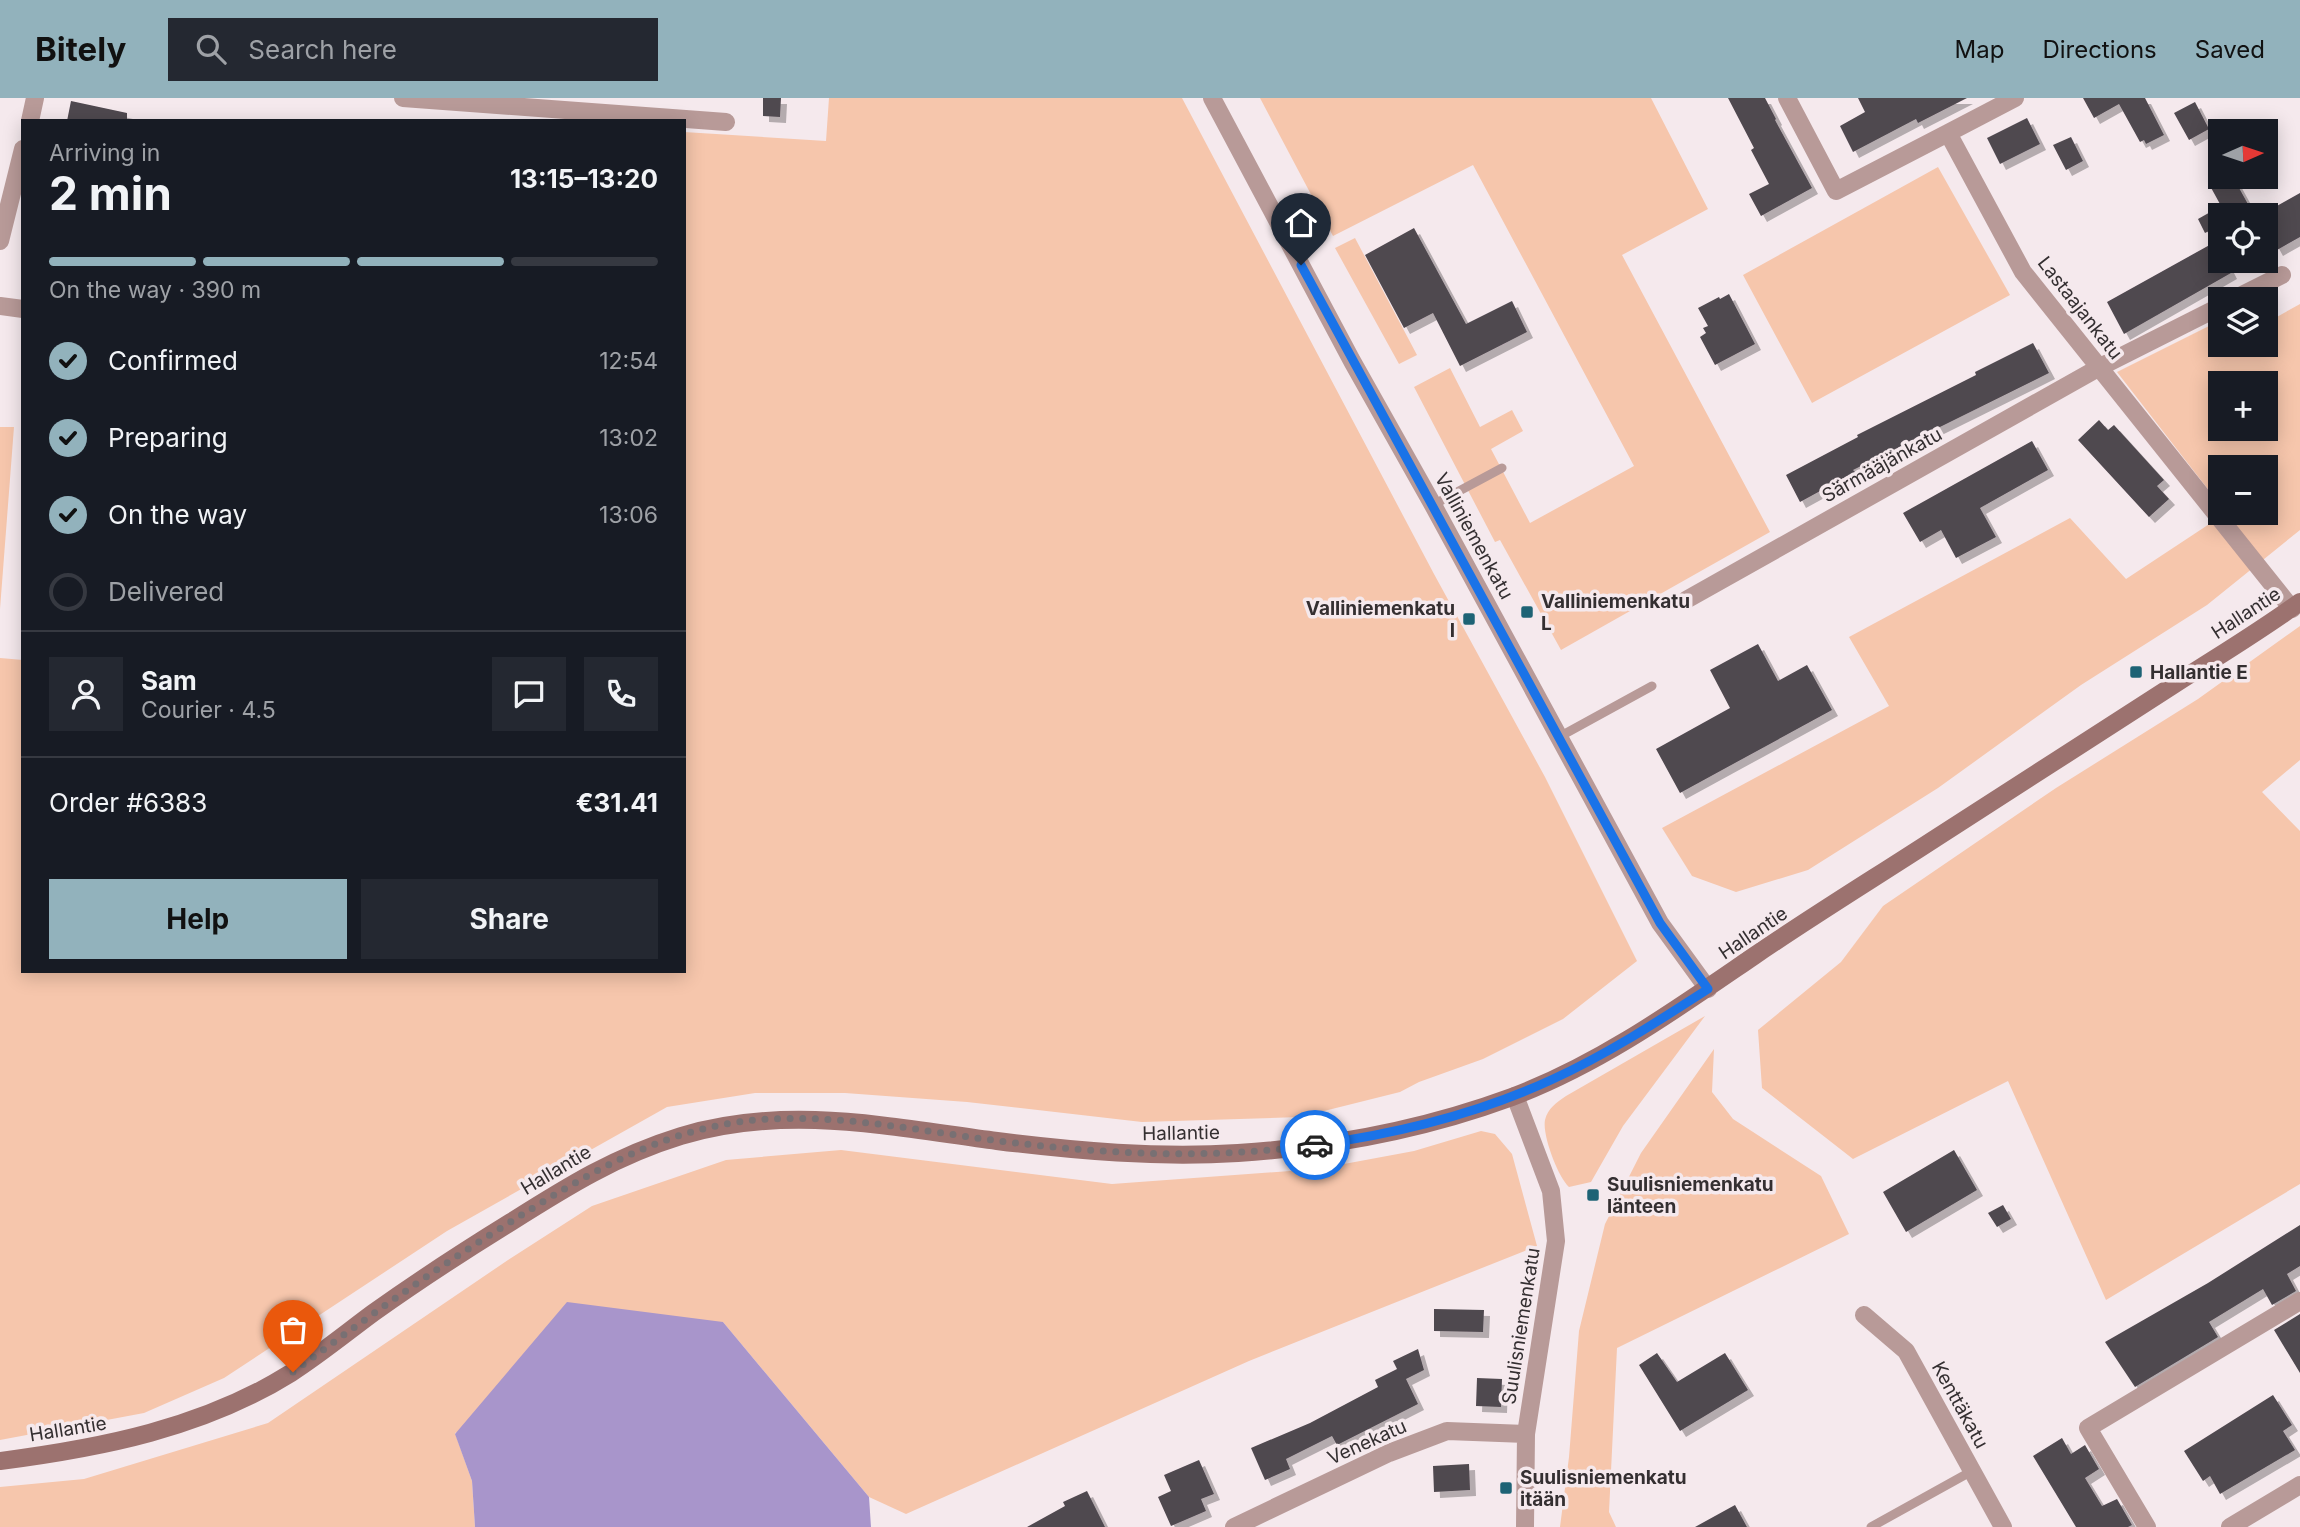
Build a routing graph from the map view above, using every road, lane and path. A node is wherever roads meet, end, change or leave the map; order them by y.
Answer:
1 (35, 98) edge
2 (403, 98) edge
3 (1212, 98) edge
4 (1787, 98) edge
5 (2015, 98) edge
6 (522, 102) edge
7 (30, 119) edge
8 (726, 122) dead end
9 (1948, 133) junction
10 (21, 157) edge
11 (0, 241) edge
12 (2282, 275) dead end
13 (2258, 287) edge
14 (0, 306) edge
15 (21, 309) edge
16 (2208, 313) edge
17 (2100, 367) junction
18 (1502, 468) dead end
19 (1433, 505) junction
20 (1686, 600) dead end
21 (2296, 605) edge
22 (1652, 686) dead end
23 (1559, 737) junction
24 (1708, 989) junction
25 (1515, 1096) junction
26 (2300, 1301) edge
27 (1864, 1315) dead end
28 (1527, 1434) junction
29 (0, 1461) edge
30 (1972, 1471) junction
31 (2300, 1485) edge
32 (1234, 1527) edge
33 (1525, 1527) edge
34 (1871, 1527) edge
35 (2003, 1527) edge
36 (2147, 1527) edge
37 (2230, 1527) edge

1 - 7 street
2 - 6 street
3 - 19 street, Valliniemenkatu
4 - 9 street
5 - 9 street
6 - 8 street
9 - 17 street, Lastaajankatu
10 - 11 street
12 - 13 street
14 - 15 street
16 - 17 street, Särmääjänkatu
17 - 20 street, Särmääjänkatu
17 - 21 street, Lastaajankatu
18 - 19 lane
19 - 23 street, Valliniemenkatu
21 - 24 street, Hallantie
22 - 23 lane
23 - 24 street, Valliniemenkatu
24 - 25 street, Hallantie
25 - 28 street, Suulisniemenkatu
25 - 29 street, Hallantie
26 - 36 street
27 - 30 street, Kenttäkatu
28 - 32 street, Venekatu
28 - 33 street, Suulisniemenkatu
30 - 34 lane
30 - 35 street, Kenttäkatu
31 - 37 street

